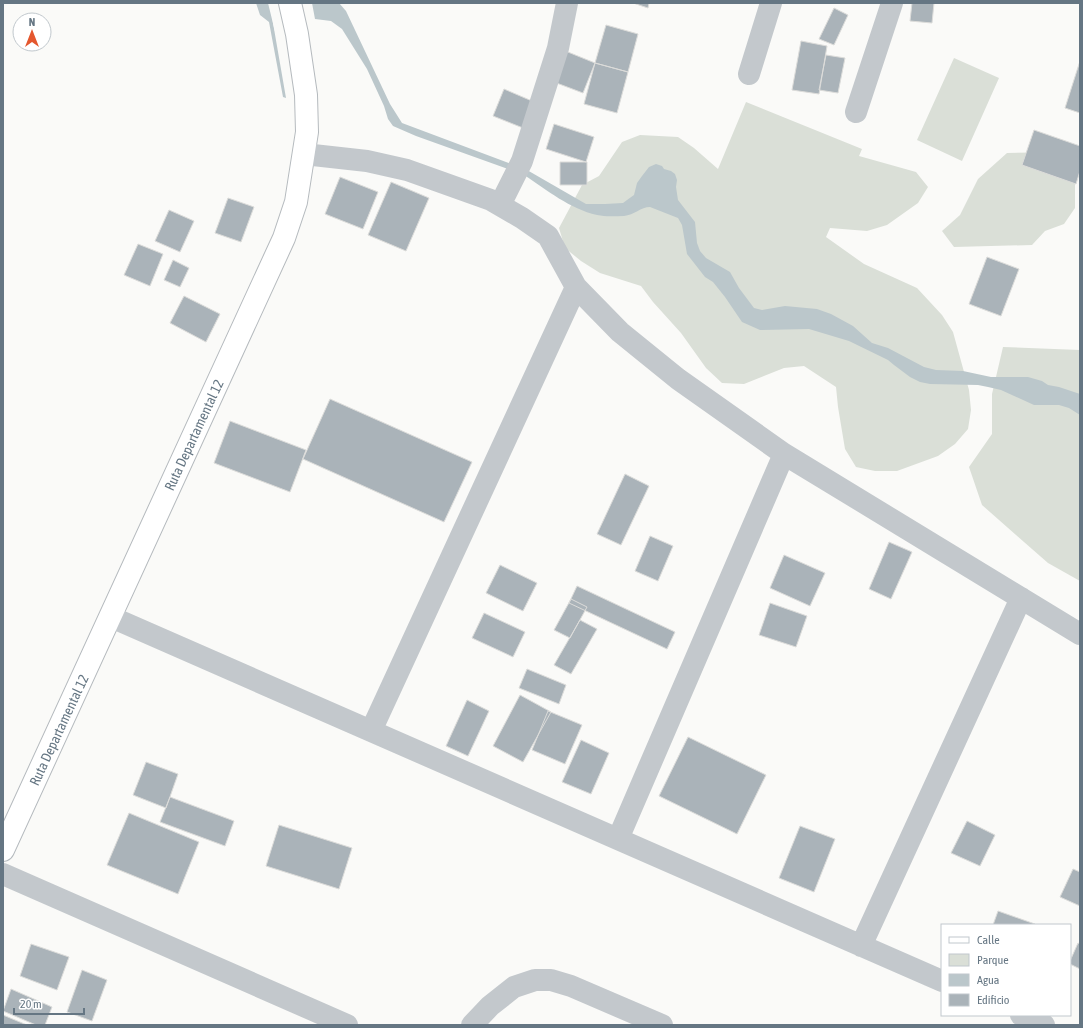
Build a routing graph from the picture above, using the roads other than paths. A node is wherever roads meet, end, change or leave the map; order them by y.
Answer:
1 (290, 3) edge
2 (567, 3) edge
3 (771, 3) edge
4 (892, 3) edge
5 (749, 74) dead end
6 (856, 112) dead end
7 (304, 154) junction
8 (500, 205) junction
9 (576, 287) junction
10 (784, 454) junction
11 (1021, 598) junction
12 (111, 617) junction
13 (1080, 634) edge
14 (371, 731) junction
15 (618, 839) junction
16 (3, 850) edge
17 (3, 874) edge
18 (861, 946) junction
19 (941, 981) edge
20 (1023, 1016) edge
21 (347, 1025) edge
22 (472, 1025) edge
23 (662, 1025) edge
24 (1044, 1025) edge

1 - 7 main road, Ruta Departamental 12
2 - 8 street
3 - 5 street
4 - 6 street
7 - 8 street
7 - 12 main road, Ruta Departamental 12
8 - 9 street
9 - 10 street
9 - 14 street
10 - 11 street
10 - 15 street
11 - 13 street
11 - 18 street
12 - 14 street
12 - 16 main road, Ruta Departamental 12
14 - 15 street
15 - 18 street
17 - 21 street
18 - 19 street
20 - 24 street
22 - 23 street

